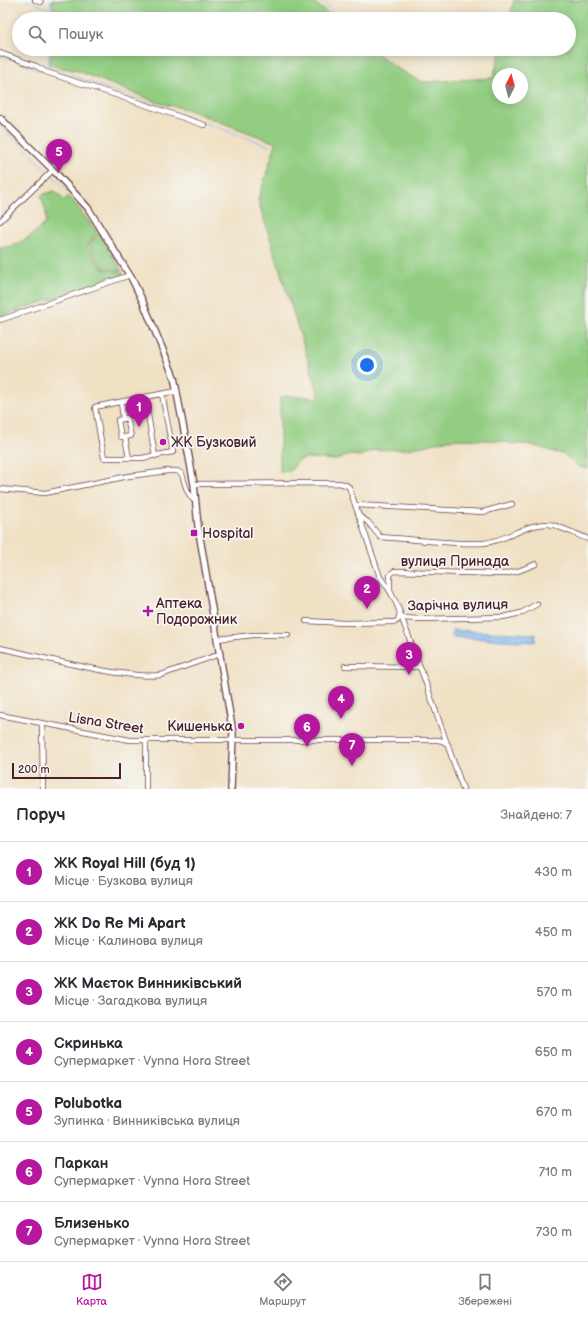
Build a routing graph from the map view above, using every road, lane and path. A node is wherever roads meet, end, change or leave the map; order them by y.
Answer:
1 (36, 0) edge
2 (41, 2) dead end
3 (0, 53) edge
4 (0, 118) edge
5 (204, 126) dead end
6 (53, 170) junction
7 (1, 218) edge
8 (130, 275) junction
9 (0, 320) edge
10 (177, 391) junction
11 (162, 394) junction
12 (145, 397) junction
13 (121, 402) junction
14 (123, 419) junction
15 (125, 437) junction
16 (156, 456) junction
17 (129, 458) junction
18 (194, 484) junction
19 (0, 489) edge
20 (195, 502) junction
21 (512, 504) dead end
22 (356, 506) junction
23 (359, 516) junction
24 (588, 539) edge
25 (536, 564) dead end
26 (390, 591) junction
27 (537, 604) dead end
28 (401, 615) junction
29 (306, 621) dead end
30 (288, 635) dead end
31 (217, 639) junction
32 (0, 648) edge
33 (220, 654) junction
34 (345, 666) dead end
35 (420, 667) junction
36 (0, 715) edge
37 (42, 724) junction
38 (233, 740) junction
39 (146, 741) junction
40 (448, 745) junction
41 (43, 789) edge
42 (146, 789) edge
43 (231, 789) edge
44 (463, 789) edge

1 - 2 street
3 - 5 street
4 - 6 main road
6 - 7 street
6 - 8 main road
8 - 9 street
8 - 10 main road
10 - 11 street
10 - 18 main road
11 - 12 street
11 - 16 street
12 - 13 street
12 - 16 street
13 - 14 street
13 - 17 street
14 - 15 street
14 - 15 street
15 - 17 street
16 - 17 street
18 - 20 main road
18 - 22 street
19 - 20 street
20 - 31 main road
21 - 22 street
22 - 23 street
23 - 24 street
23 - 26 street
25 - 26 street, вулиця Принада
26 - 28 street
27 - 28 street, Зарічна вулиця
28 - 29 street
28 - 35 street
30 - 31 street
31 - 33 main road
32 - 33 street
33 - 38 main road
34 - 35 street
35 - 40 street
36 - 37 street, Lisna Street
37 - 39 street, Lisna Street
37 - 41 street
38 - 39 street, Lisna Street
38 - 40 street, Lisna Street
38 - 43 main road
39 - 42 street
40 - 44 street

